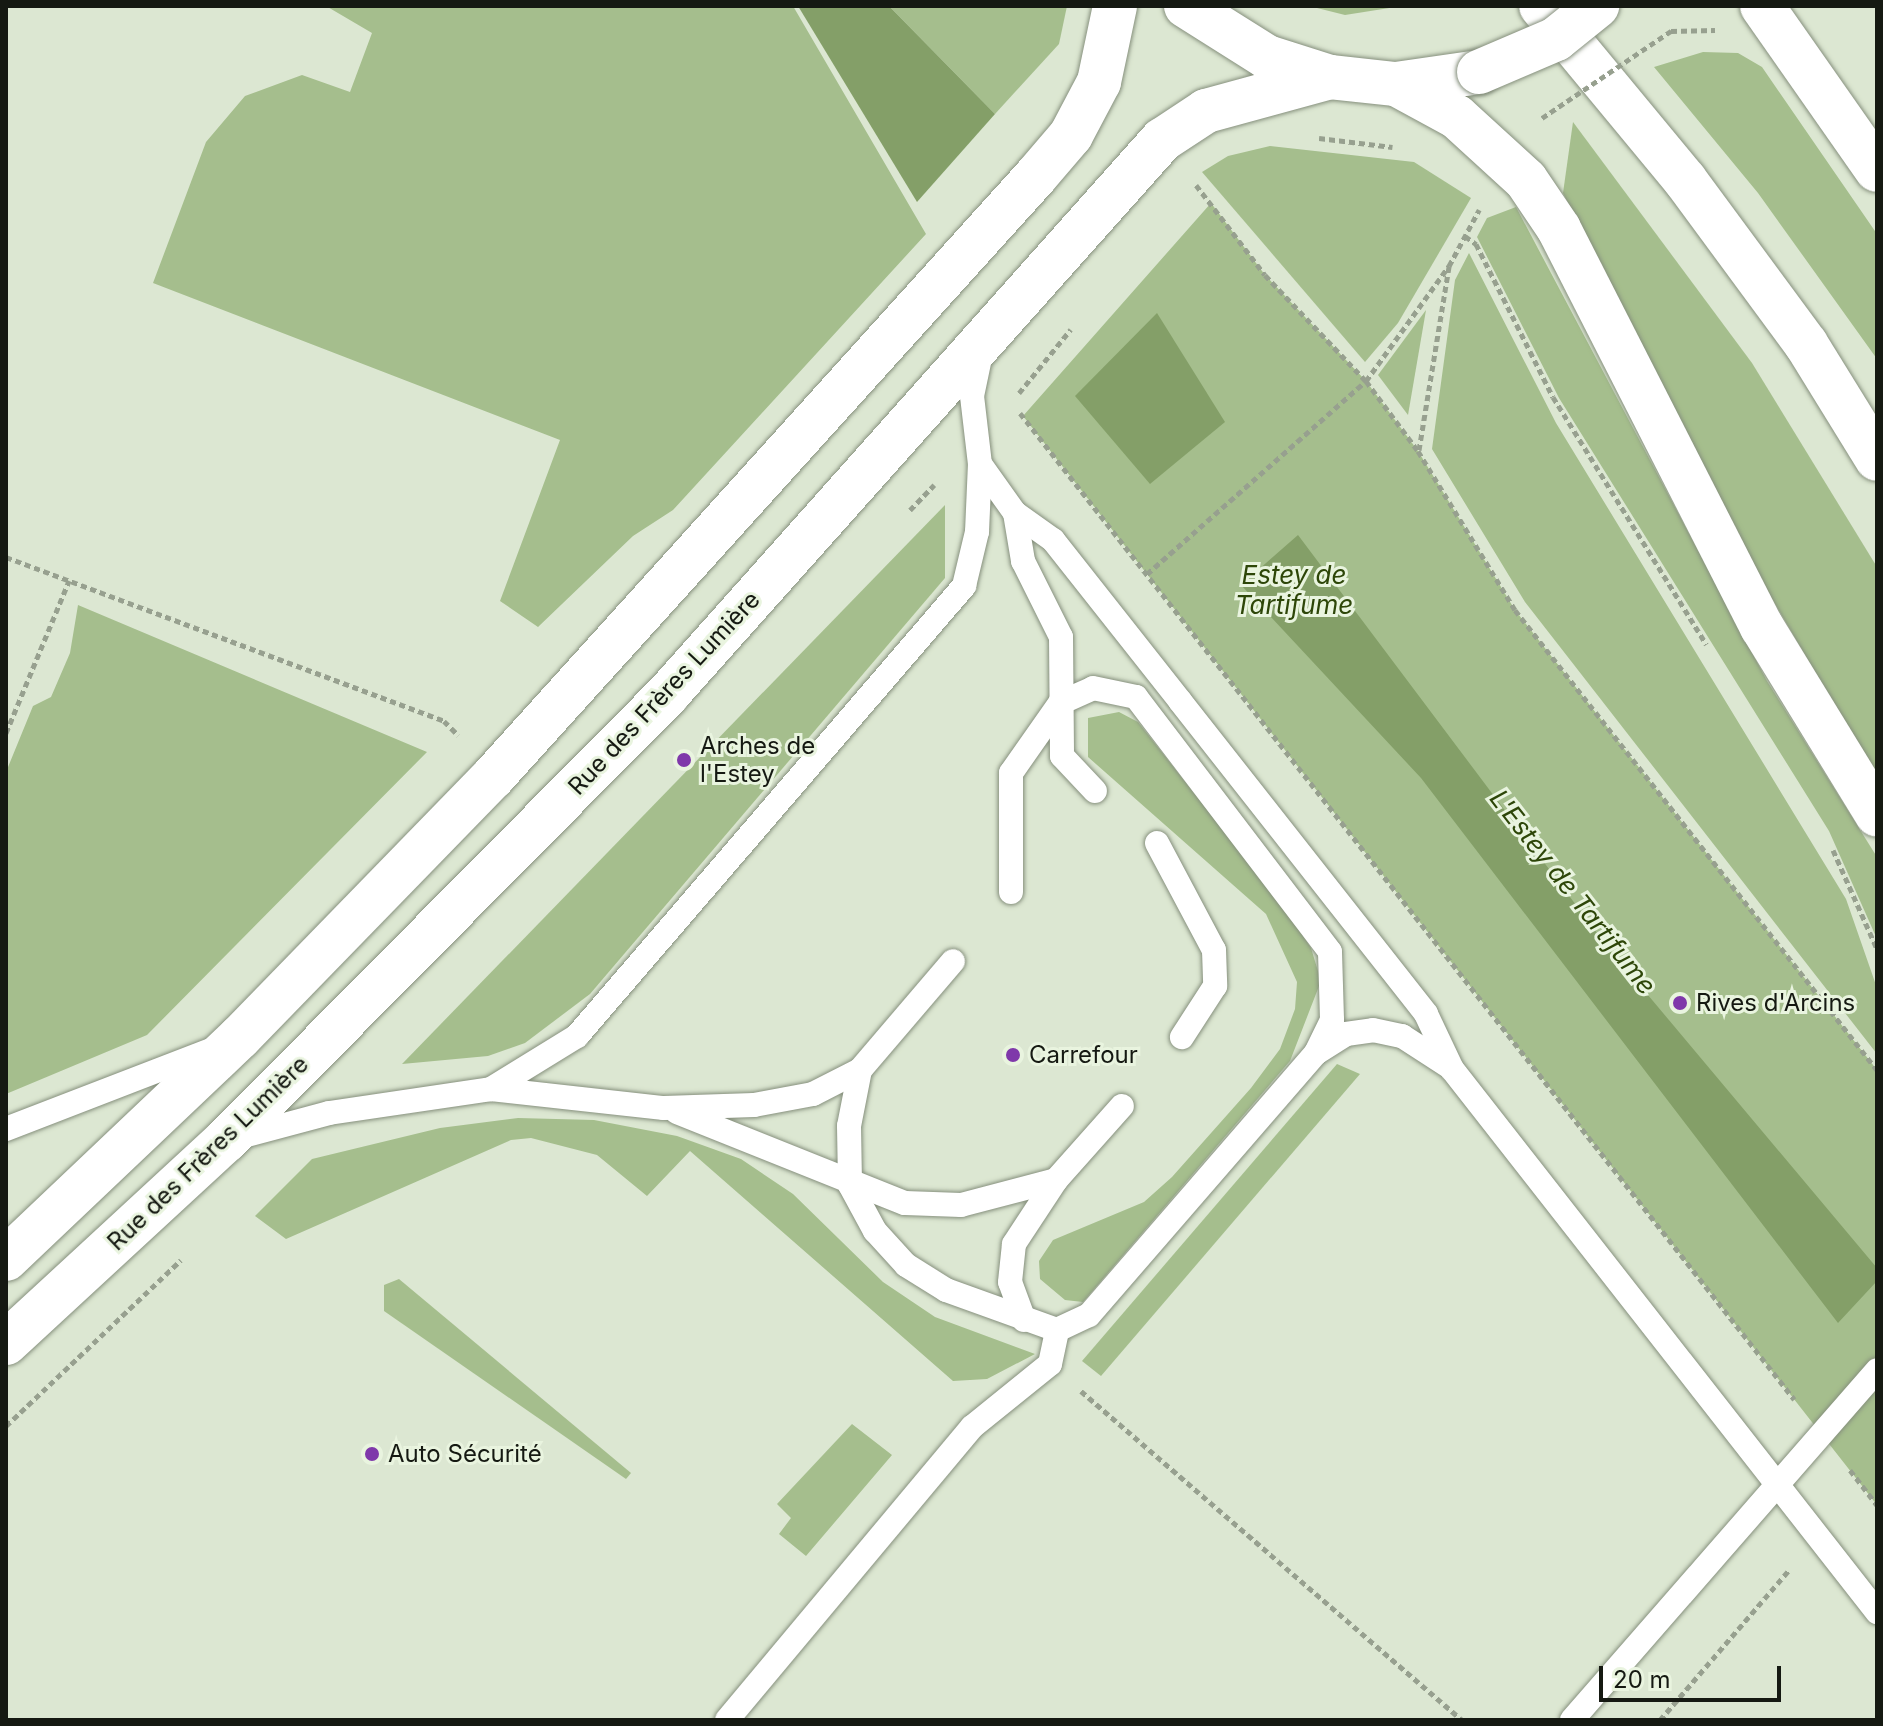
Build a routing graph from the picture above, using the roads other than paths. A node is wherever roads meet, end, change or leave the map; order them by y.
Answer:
1 (1115, 6) edge
2 (1186, 6) edge
3 (1541, 6) edge
4 (1597, 6) edge
5 (1762, 6) edge
6 (1330, 77) junction
7 (1396, 84) junction
8 (1877, 170) edge
9 (984, 339) junction
10 (1877, 459) edge
11 (980, 464) junction
12 (1015, 513) junction
13 (1060, 703) junction
14 (1095, 791) dead end
15 (1877, 815) edge
16 (1157, 843) dead end
17 (1011, 892) dead end
18 (953, 961) dead end
19 (240, 1037) junction
20 (1182, 1037) dead end
21 (1316, 1053) junction
22 (1452, 1069) junction
23 (860, 1070) junction
24 (491, 1089) junction
25 (1122, 1106) dead end
26 (664, 1108) junction
27 (6, 1129) edge
28 (226, 1140) junction
29 (1056, 1180) junction
30 (850, 1185) junction
31 (6, 1259) edge
32 (1024, 1320) junction
33 (1057, 1330) junction
34 (6, 1343) edge
35 (1877, 1370) edge
36 (1776, 1483) junction
37 (1877, 1612) edge
38 (727, 1720) edge
39 (1572, 1720) edge

1 - 19 main road
2 - 6 main road
3 - 10 main road
4 - 7 main road, bridge
5 - 8 main road
6 - 7 main road
6 - 9 main road, Rue des Frères Lumière
7 - 15 main road
9 - 11 lane
9 - 28 main road, Rue des Frères Lumière
11 - 12 lane
11 - 24 lane
12 - 13 lane
12 - 22 lane
13 - 14 lane
13 - 17 lane
13 - 21 lane
16 - 20 lane
18 - 23 lane
19 - 27 lane
19 - 31 main road
21 - 22 lane
21 - 33 lane
22 - 36 lane
23 - 26 lane
23 - 30 lane
24 - 26 lane
24 - 28 lane
25 - 29 lane
26 - 30 lane
28 - 34 main road, Rue des Frères Lumière
29 - 30 lane
29 - 32 lane
30 - 32 lane
32 - 33 lane
33 - 38 lane
35 - 36 lane
36 - 37 lane
36 - 39 lane

